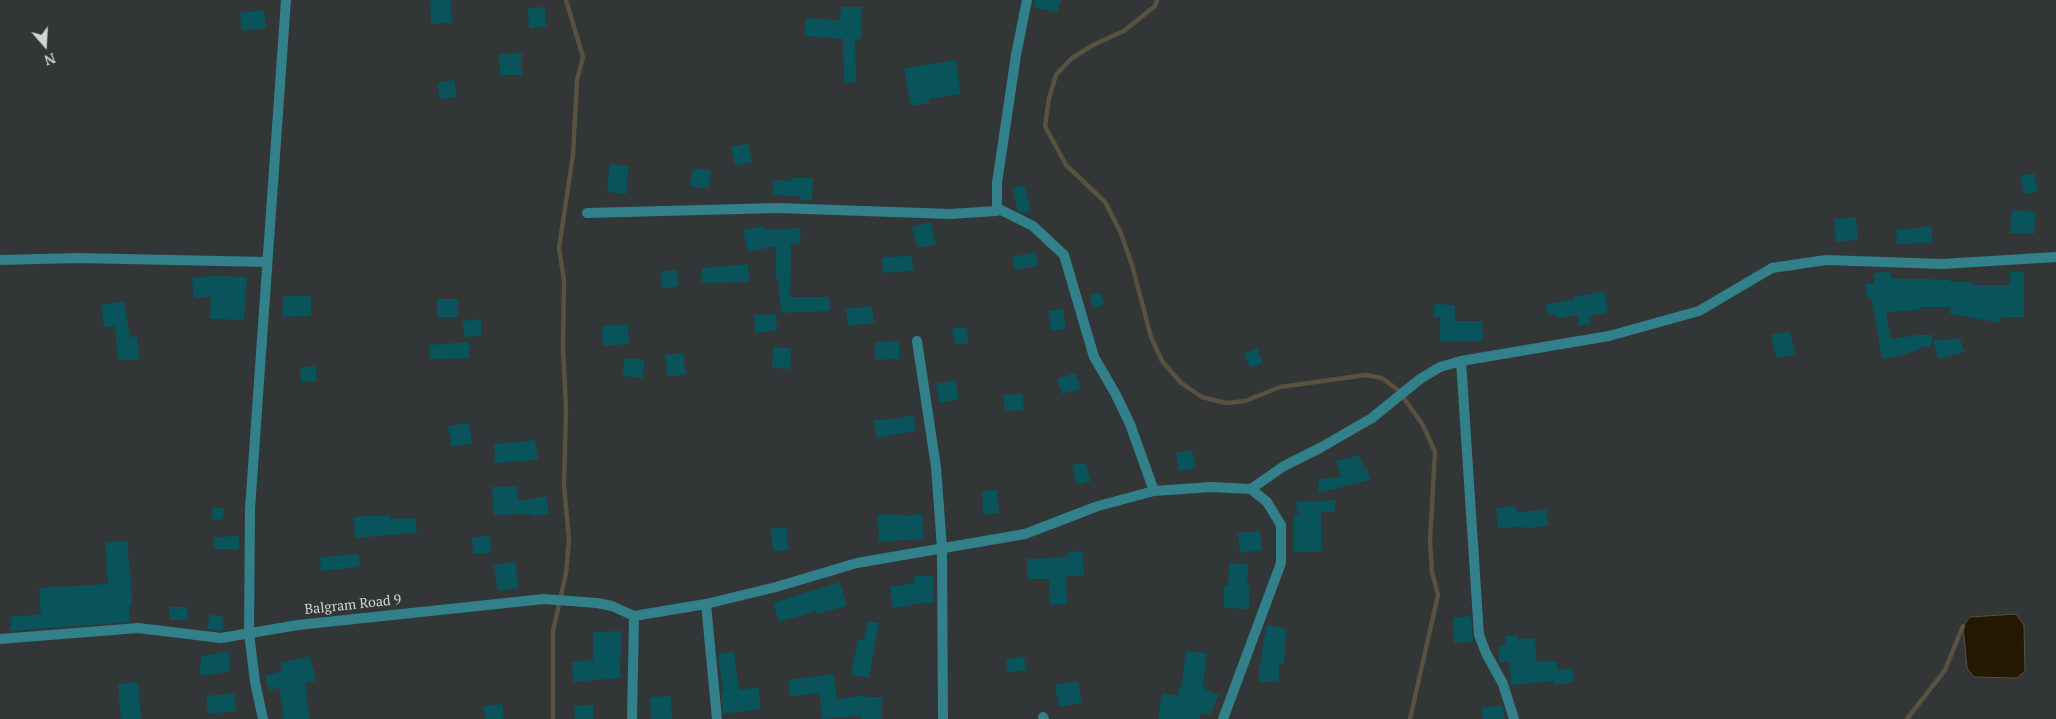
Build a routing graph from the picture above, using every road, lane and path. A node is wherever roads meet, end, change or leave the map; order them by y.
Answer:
1 (286, 0) edge
2 (1027, 0) edge
3 (997, 208) junction
4 (587, 212) dead end
5 (2056, 257) edge
6 (0, 260) edge
7 (266, 262) junction
8 (917, 341) dead end
9 (1461, 361) junction
10 (1252, 489) junction
11 (1154, 491) junction
12 (942, 548) junction
13 (706, 604) junction
14 (634, 616) junction
15 (249, 633) junction
16 (0, 639) edge
17 (263, 719) edge
18 (632, 719) edge
19 (718, 719) edge
20 (943, 719) edge
21 (1223, 719) edge
22 (1514, 719) edge

1 - 7 street
2 - 3 street
3 - 4 street
3 - 11 street
5 - 9 street
6 - 7 street
7 - 15 street
8 - 12 street
9 - 10 street
9 - 22 street
10 - 11 street
10 - 21 street
11 - 12 street
12 - 13 street
12 - 20 street
13 - 14 street
13 - 19 street
14 - 15 street, Balgram Road 9
14 - 18 street
15 - 16 street, Balgram Road 9
15 - 17 street

